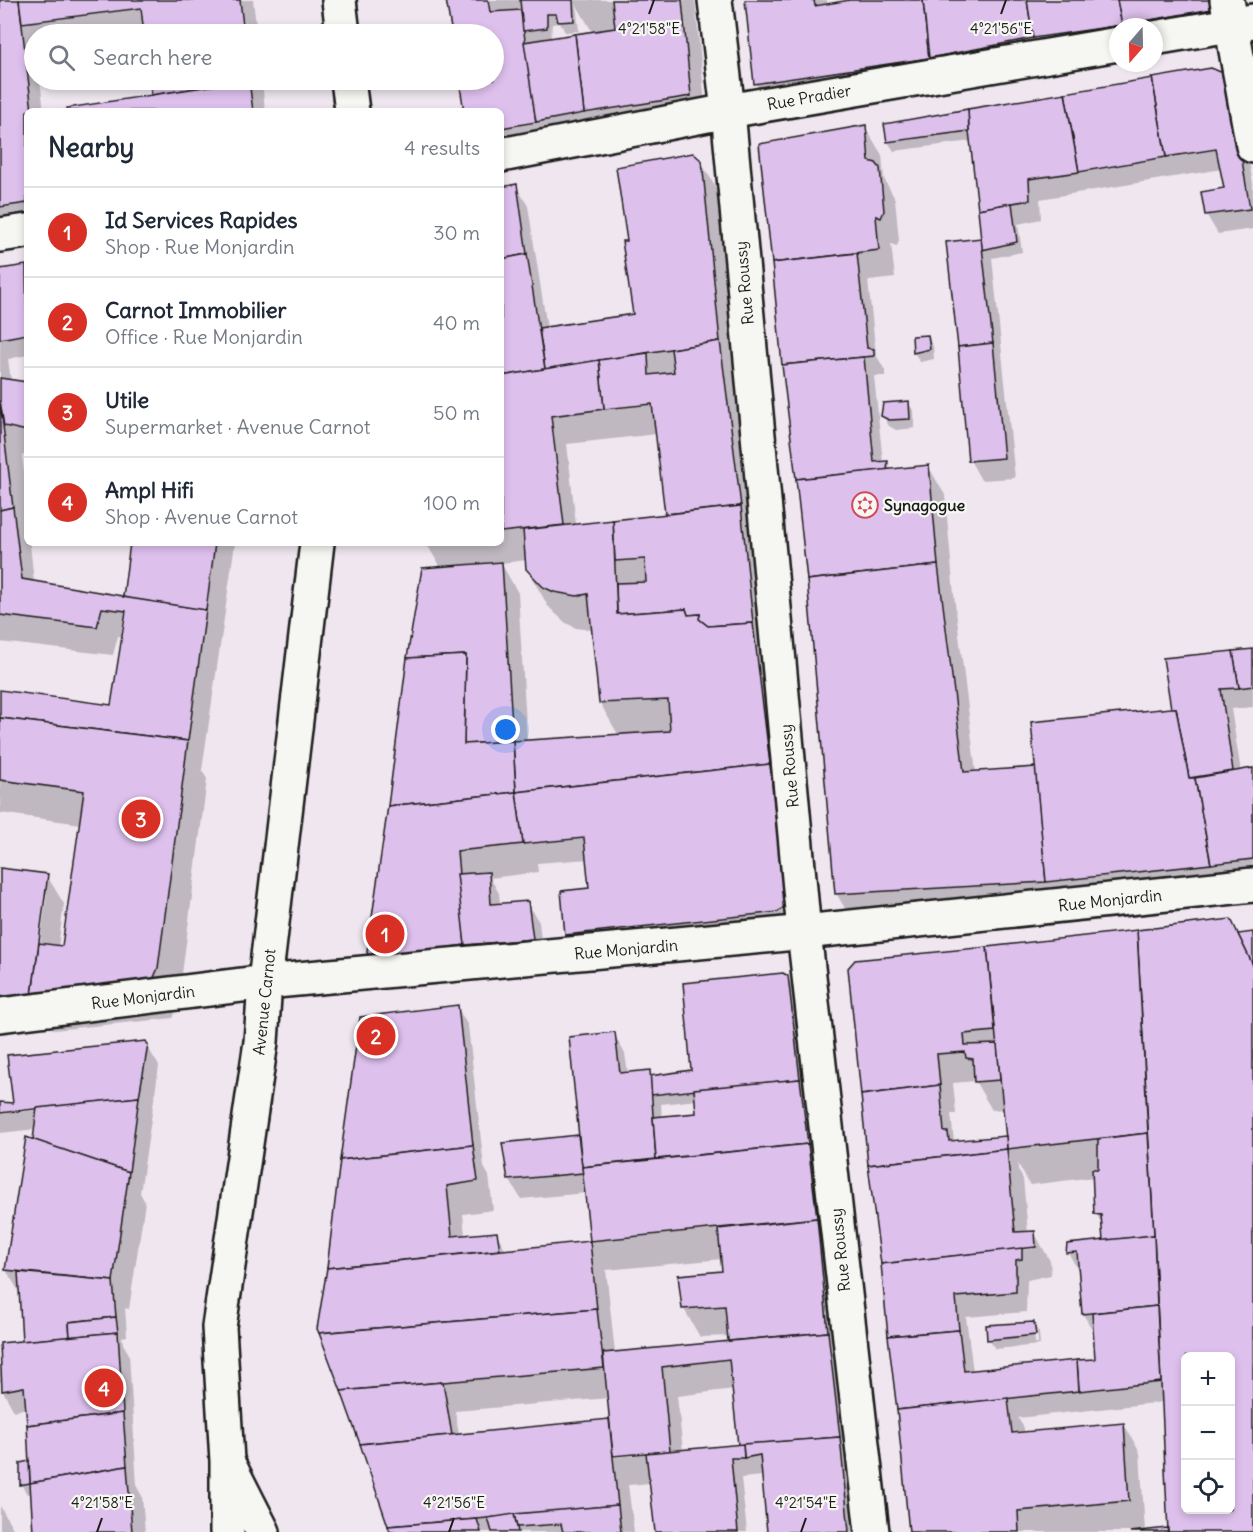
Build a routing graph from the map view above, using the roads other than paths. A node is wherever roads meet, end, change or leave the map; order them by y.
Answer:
1 (339, 0) edge
2 (715, 0) edge
3 (1237, 15) edge
4 (342, 24) edge
5 (1163, 36) edge
6 (1109, 46) edge
7 (349, 90) edge
8 (352, 108) edge
9 (728, 111) junction
10 (1253, 146) edge
11 (504, 154) edge
12 (24, 231) edge
13 (0, 235) edge
14 (317, 546) edge
15 (1253, 885) edge
16 (804, 932) junction
17 (265, 982) junction
18 (0, 1015) edge
19 (226, 1461) junction
20 (227, 1532) edge
21 (263, 1532) edge
22 (872, 1532) edge

1 - 4 street
2 - 9 street, Rue Roussy
3 - 5 street
3 - 10 street
6 - 9 street, Rue Pradier
7 - 8 street
9 - 11 street, Rue Pradier
9 - 16 street, Rue Roussy
12 - 13 street
14 - 17 street, Avenue Carnot
15 - 16 street, Rue Monjardin
16 - 17 street, Rue Monjardin
16 - 22 street, Rue Roussy
17 - 18 street, Rue Monjardin
17 - 19 street, Avenue Carnot
19 - 20 street, Avenue Carnot
19 - 21 street, Avenue Carnot

